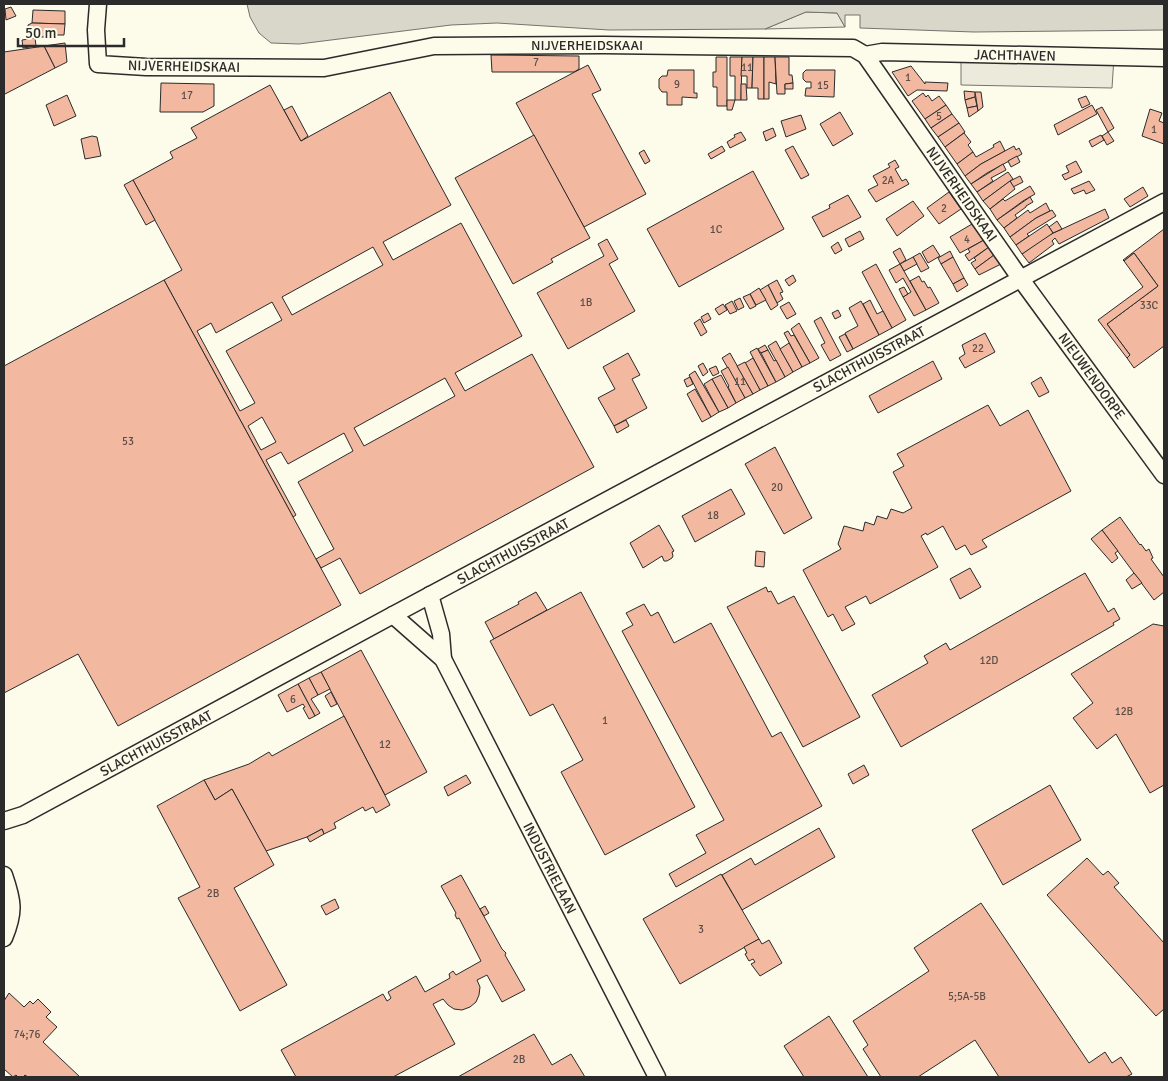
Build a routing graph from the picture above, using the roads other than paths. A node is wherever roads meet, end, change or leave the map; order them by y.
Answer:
1 (98, 4) edge
2 (866, 55) junction
3 (1164, 58) edge
4 (1164, 202) edge
5 (1020, 278) junction
6 (1164, 475) edge
7 (430, 595) junction
8 (393, 615) junction
9 (443, 659) junction
10 (4, 821) edge
11 (4, 875) edge
12 (4, 938) edge
13 (657, 1077) edge

1 - 2 street, NIJVERHEIDSKAAI
2 - 3 street, JACHTHAVEN
2 - 5 street, NIJVERHEIDSKAAI
4 - 5 street, SLACHTHUISSTRAAT
5 - 6 street, NIEUWENDORPE
5 - 7 street, SLACHTHUISSTRAAT
7 - 8 street, SLACHTHUISSTRAAT
7 - 9 street, INDUSTRIELAAN
8 - 9 street, INDUSTRIELAAN
8 - 10 street, SLACHTHUISSTRAAT
9 - 13 street, INDUSTRIELAAN
11 - 12 street

